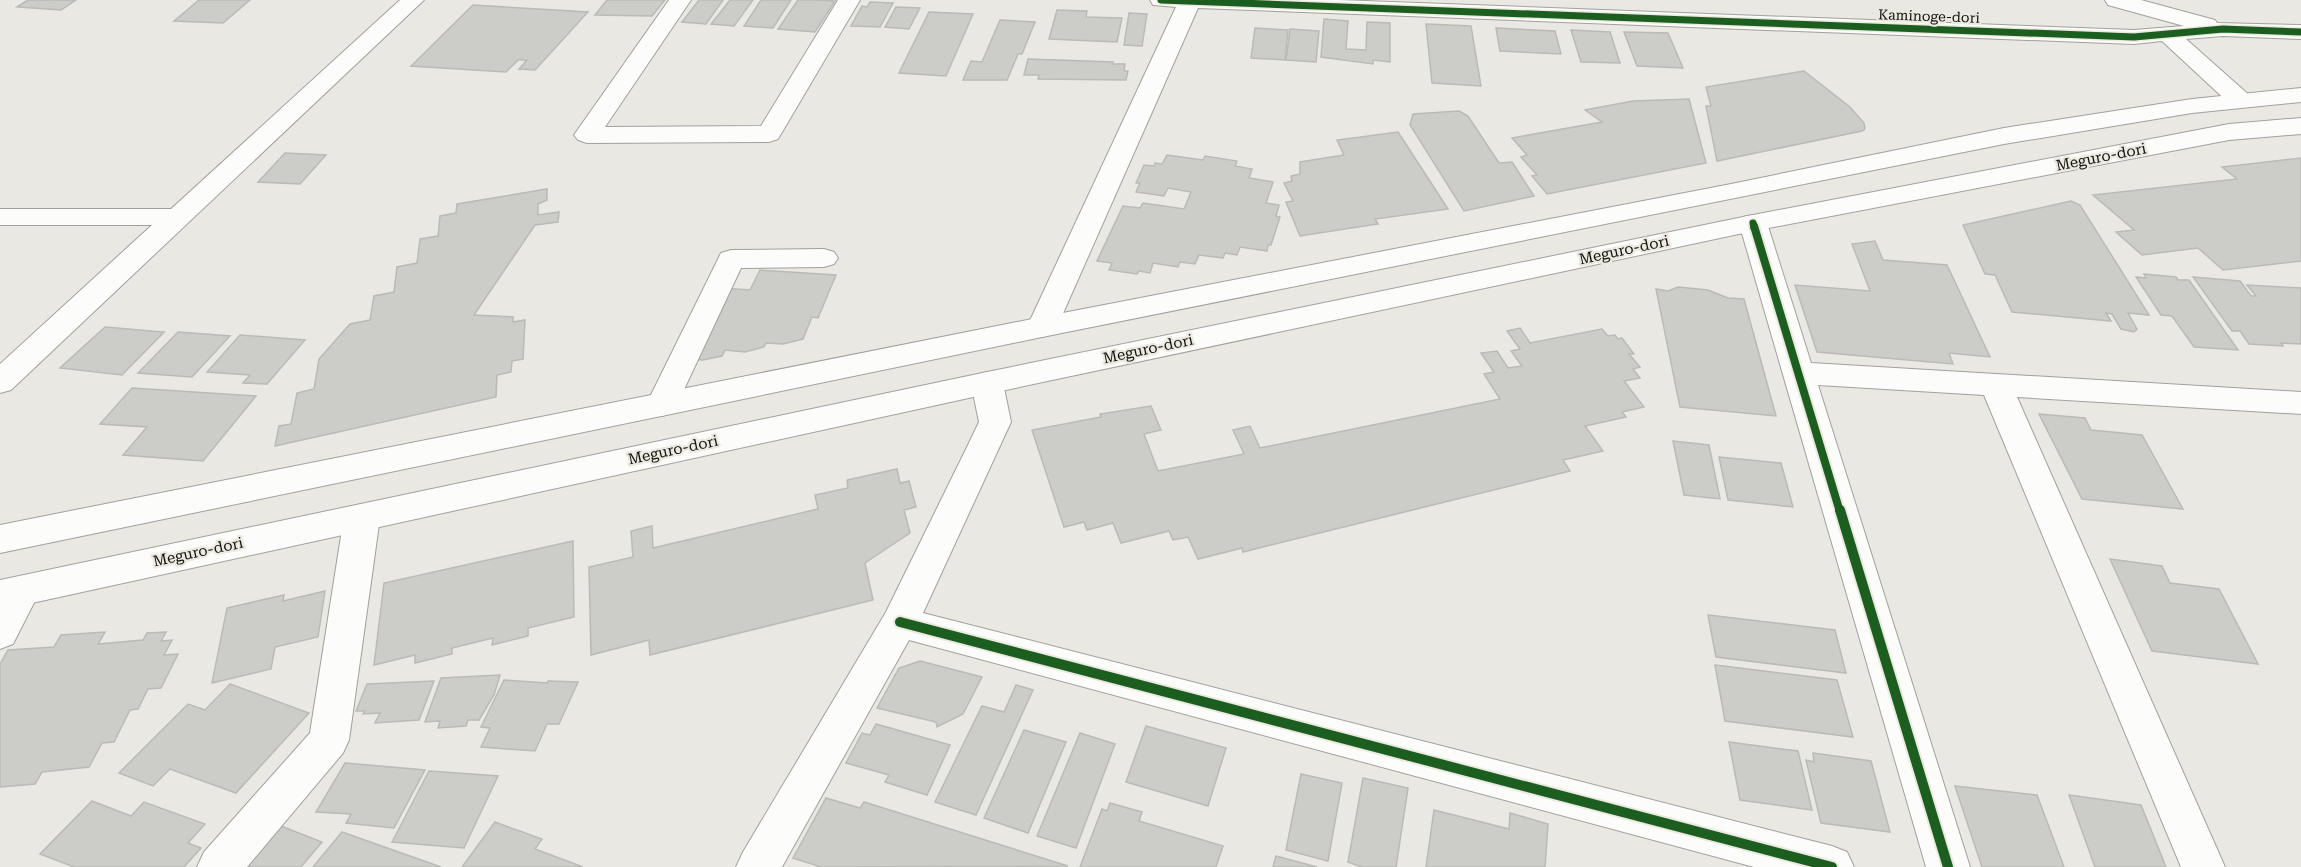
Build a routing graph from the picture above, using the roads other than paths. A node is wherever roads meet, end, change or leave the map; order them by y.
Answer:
1 (412, 0) edge
2 (680, 0) edge
3 (849, 0) edge
4 (1161, 0) edge
5 (2116, 0) edge
6 (1190, 1) edge
7 (2223, 29) junction
8 (2301, 32) edge
9 (2168, 35) junction
10 (2301, 95) edge
11 (2240, 100) junction
12 (2301, 126) edge
13 (0, 217) edge
14 (178, 217) junction
15 (1753, 224) junction
16 (824, 258) dead end
17 (1042, 327) junction
18 (1797, 373) junction
19 (0, 382) edge
20 (987, 383) junction
21 (1995, 384) junction
22 (2301, 403) edge
23 (662, 405) junction
24 (362, 517) junction
25 (0, 539) edge
26 (11, 593) edge
27 (900, 622) junction
28 (0, 633) edge
29 (219, 867) edge
30 (758, 867) edge
31 (1832, 867) edge
32 (1948, 867) edge
33 (2203, 867) edge

1 - 14 street
2 - 3 street
4 - 6 street, Kaminoge-dori
5 - 7 street
6 - 9 street, Kaminoge-dori
6 - 17 street
7 - 8 street, Kaminoge-dori
7 - 9 street, Kaminoge-dori
9 - 11 street
10 - 11 street
11 - 17 street
12 - 15 street, Meguro-dori
13 - 14 street
14 - 19 street
15 - 18 street
15 - 20 street, Meguro-dori
16 - 23 street
17 - 23 street
18 - 21 street
18 - 32 street
20 - 24 street, Meguro-dori
20 - 27 street
21 - 22 street
21 - 33 street
23 - 25 street
24 - 26 street, Meguro-dori
24 - 29 street
26 - 28 street
27 - 30 street
27 - 31 street

